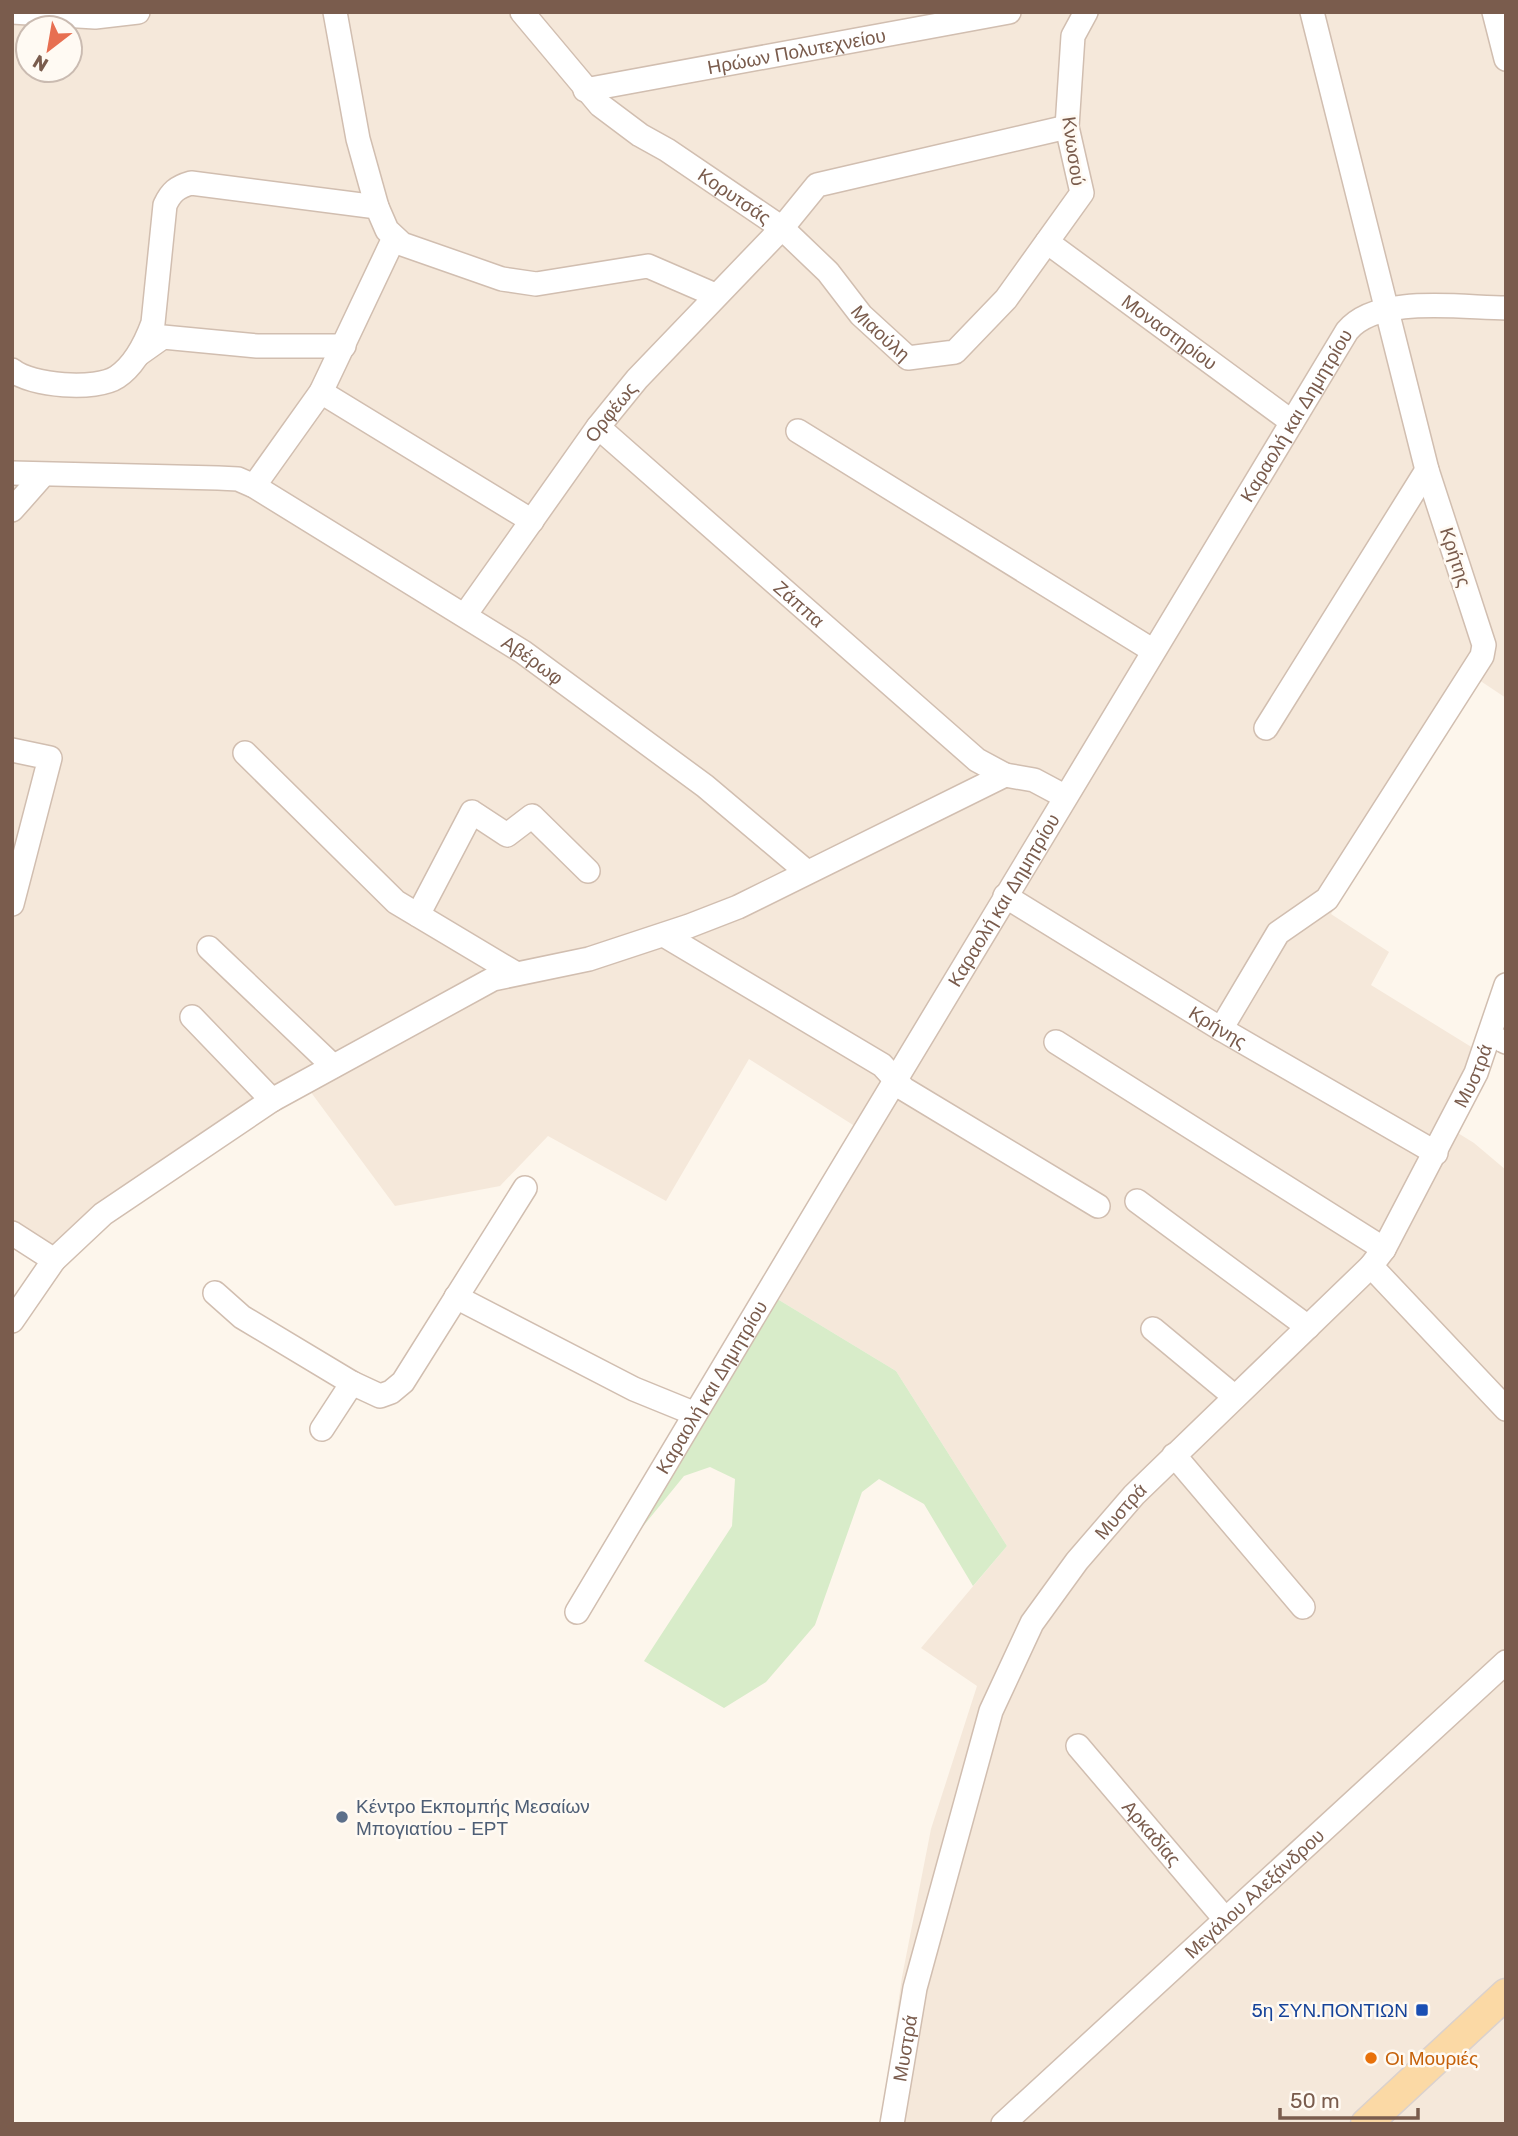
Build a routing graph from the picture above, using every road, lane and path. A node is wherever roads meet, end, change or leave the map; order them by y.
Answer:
1 (12, 12) edge
2 (138, 12) edge
3 (335, 12) edge
4 (522, 12) edge
5 (1009, 12) edge
6 (1086, 12) edge
7 (1312, 12) edge
8 (1494, 12) edge
9 (1506, 59) edge
10 (585, 90) junction
11 (1067, 127) junction
12 (377, 207) junction
13 (782, 228) junction
14 (394, 238) junction
15 (1047, 242) junction
16 (715, 295) junction
17 (1388, 309) junction
18 (1506, 309) edge
19 (344, 346) junction
20 (137, 355) junction
21 (12, 370) edge
22 (321, 392) junction
23 (1292, 422) junction
24 (598, 427) junction
25 (798, 431) dead end
26 (1427, 470) junction
27 (12, 473) edge
28 (43, 475) junction
29 (246, 483) junction
30 (12, 510) edge
31 (532, 521) junction
32 (466, 615) junction
33 (1152, 650) junction
34 (1266, 728) dead end
35 (12, 750) edge
36 (245, 753) dead end
37 (1005, 775) junction
38 (1063, 796) junction
39 (588, 871) dead end
40 (807, 872) junction
41 (1005, 897) junction
42 (12, 904) edge
43 (418, 915) junction
44 (664, 935) junction
45 (209, 948) dead end
46 (515, 973) junction
47 (1506, 985) edge
48 (192, 1017) dead end
49 (1221, 1029) junction
50 (1505, 1041) edge
51 (1056, 1042) dead end
52 (333, 1066) junction
53 (1476, 1073) junction
54 (896, 1079) junction
55 (272, 1100) junction
56 (1436, 1153) junction
57 (524, 1188) dead end
58 (1137, 1201) dead end
59 (1098, 1206) dead end
60 (12, 1233) edge
61 (1378, 1257) junction
62 (54, 1260) junction
63 (215, 1293) dead end
64 (456, 1297) junction
65 (12, 1321) edge
66 (1308, 1327) junction
67 (1153, 1329) dead end
68 (352, 1383) junction
69 (1235, 1397) junction
70 (1506, 1409) edge
71 (693, 1413) junction
72 (321, 1429) dead end
73 (1174, 1455) junction
74 (1303, 1607) dead end
75 (577, 1612) dead end
76 (1506, 1662) edge
77 (1078, 1746) dead end
78 (1225, 1919) junction
79 (1506, 1994) edge
80 (892, 2124) edge
81 (1003, 2124) edge
82 (1366, 2124) edge

1 - 2 street
3 - 12 street
4 - 10 street, Κορυτσάς
5 - 10 street, Ηρώων Πολυτεχνείου
6 - 11 street, Κνωσού
7 - 17 street, Κρήτης
8 - 9 street
10 - 13 street, Κορυτσάς
11 - 13 street, Κορυτσάς
11 - 15 street, Κνωσού
12 - 14 street
12 - 20 street
13 - 15 street, Μιαούλη
13 - 16 street, Ορφέως
14 - 16 street
14 - 19 street
15 - 23 street, Μοναστηρίου
16 - 24 street, Ορφέως
17 - 18 street, Καραολή και Δημητρίου
17 - 23 street, Καραολή και Δημητρίου
17 - 26 street, Κρήτης
19 - 20 street
19 - 22 street
20 - 21 street
22 - 29 street
22 - 31 street
23 - 33 street, Καραολή και Δημητρίου
24 - 31 street, Ορφέως
24 - 37 street, Ζάππα
25 - 33 street
26 - 34 street
26 - 49 street, Κρήτης
27 - 28 street
28 - 29 street
28 - 30 street
29 - 32 street, Αβέρωφ
31 - 32 street, Ορφέως
32 - 40 street, Αβέρωφ
33 - 38 street, Καραολή και Δημητρίου
35 - 42 street
36 - 43 street
37 - 38 street, Ζάππα
37 - 40 street
38 - 41 street, Καραολή και Δημητρίου
39 - 43 street
40 - 44 street
41 - 49 street, Κρήνης
41 - 54 street, Καραολή και Δημητρίου
43 - 46 street
44 - 46 street
44 - 54 street
45 - 52 street
46 - 52 street
47 - 53 street, Μυστρά
48 - 55 street
49 - 56 street, Κρήνης
50 - 53 street
51 - 61 street
52 - 55 street
53 - 56 street, Μυστρά
54 - 59 street
54 - 71 street, Καραολή και Δημητρίου
55 - 62 street
56 - 61 street, Μυστρά
57 - 64 street
58 - 66 street
60 - 62 street
61 - 66 street, Μυστρά
61 - 70 street
62 - 65 street
63 - 68 street
64 - 68 street
64 - 71 street
66 - 69 street, Μυστρά
67 - 69 street
68 - 72 street
69 - 73 street, Μυστρά
71 - 75 street, Καραολή και Δημητρίου
73 - 74 street
73 - 80 street, Μυστρά
76 - 78 street, Μεγάλου Αλεξάνδρου
77 - 78 street, Αρκαδίας
78 - 81 street, Μεγάλου Αλεξάνδρου
79 - 82 main road

